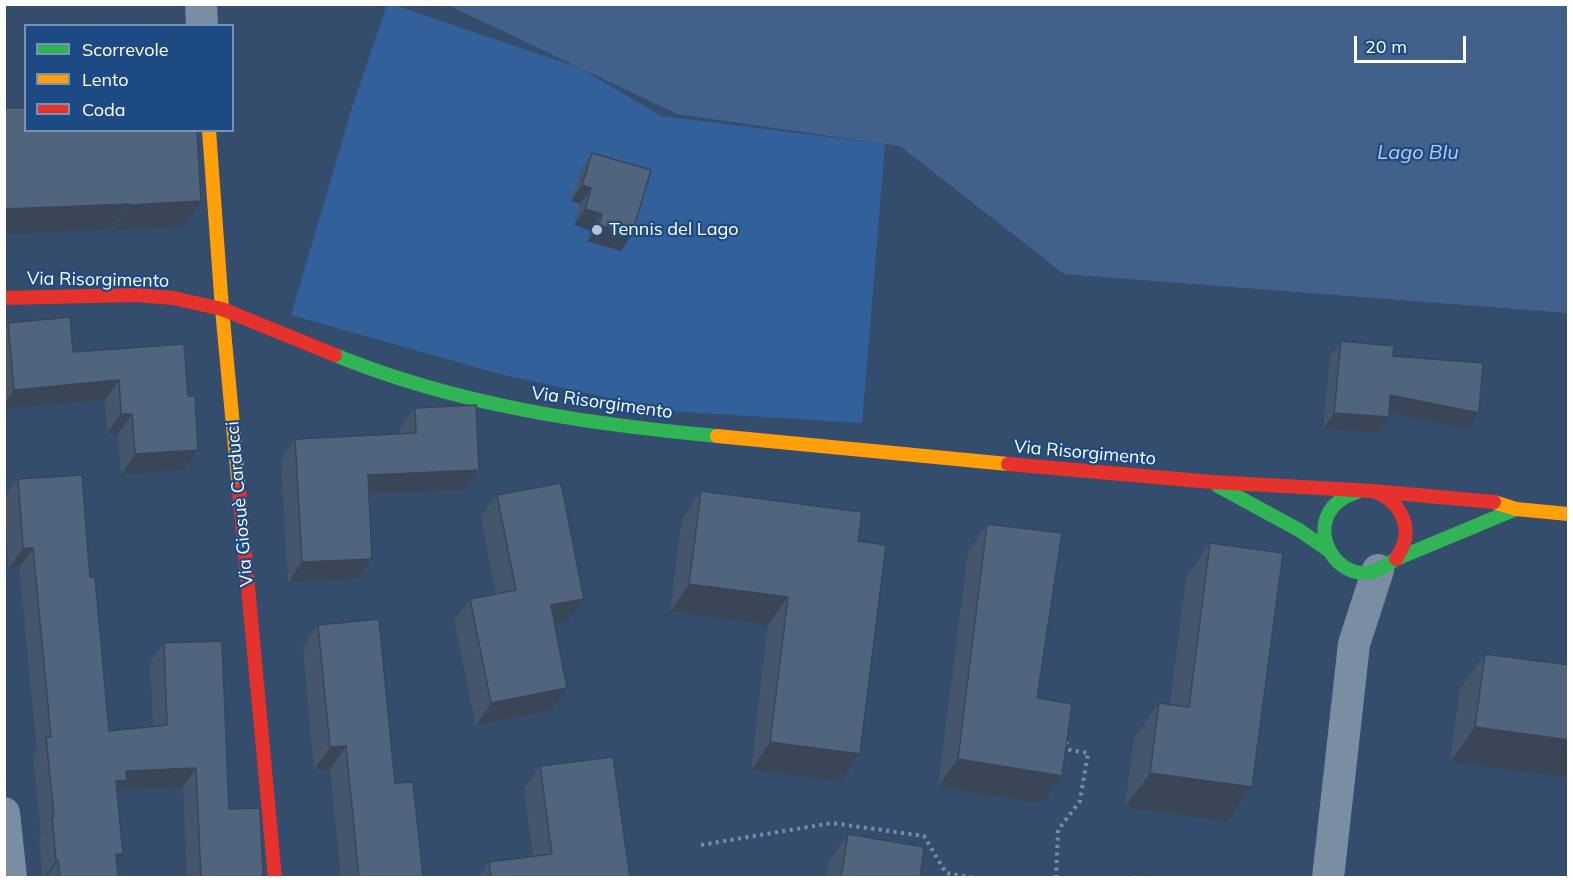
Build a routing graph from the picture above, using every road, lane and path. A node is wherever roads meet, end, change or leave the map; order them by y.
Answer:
1 (201, 4) edge
2 (202, 24) edge
3 (210, 132) edge
4 (4, 298) edge
5 (222, 309) junction
6 (1212, 482) junction
7 (1359, 491) junction
8 (1373, 491) junction
9 (1516, 509) junction
10 (1569, 514) edge
11 (1336, 559) junction
12 (1387, 564) junction
13 (1354, 644) junction
14 (1063, 736) edge
15 (4, 813) edge
16 (701, 845) dead end
17 (11, 878) edge
18 (275, 878) edge
19 (976, 878) edge
20 (1056, 878) edge
21 (1328, 878) edge

1 - 2 street
3 - 5 street, Via Giosuè Carducci
4 - 5 street, Via Risorgimento
5 - 6 street, Via Risorgimento
5 - 18 street, Via Giosuè Carducci
6 - 7 street, Via Risorgimento
6 - 11 street, Via Risorgimento
7 - 8 street, Via Risorgimento
7 - 11 street, Via Risorgimento
8 - 9 street, Via Risorgimento
8 - 12 street
9 - 10 street, Via Risorgimento
9 - 12 street, Via Risorgimento
11 - 12 street, Via Risorgimento
11 - 13 street
12 - 13 street
13 - 21 street
14 - 20 path
15 - 17 street
16 - 19 path

